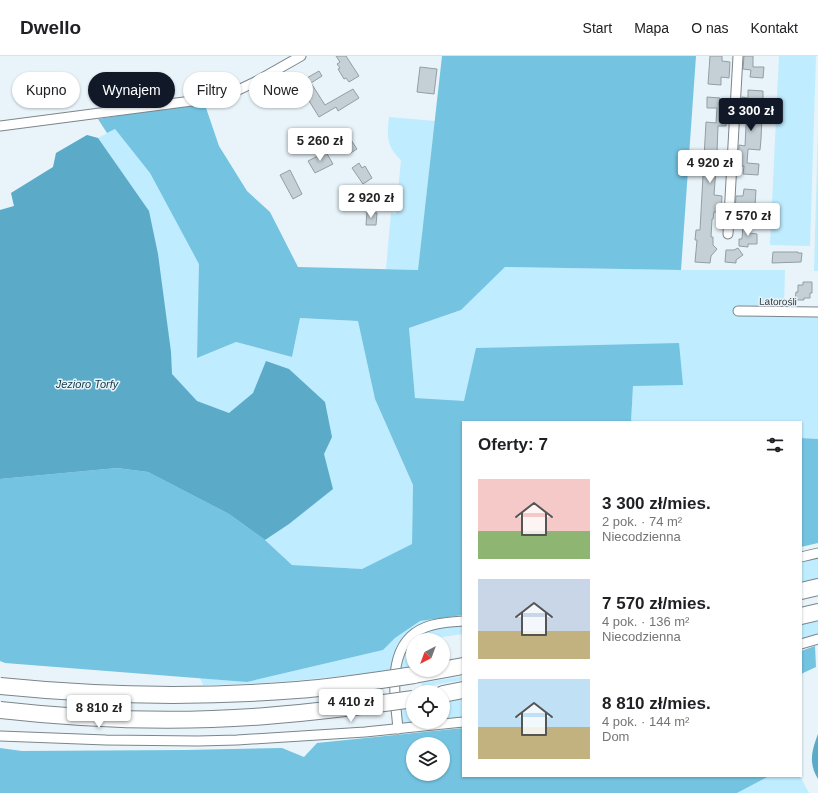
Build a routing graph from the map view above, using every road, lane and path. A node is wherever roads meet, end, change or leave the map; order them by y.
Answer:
1 (301, 56) edge
2 (738, 56) edge
3 (0, 126) edge
4 (728, 234) dead end
5 (738, 311) dead end
6 (818, 312) edge
7 (818, 554) edge
8 (802, 557) edge
9 (818, 588) edge
10 (802, 591) edge
11 (818, 612) edge
12 (802, 616) edge
13 (462, 621) edge
14 (818, 639) edge
15 (802, 644) edge
16 (462, 666) edge
17 (0, 686) edge
18 (462, 690) edge
19 (450, 693) edge
20 (406, 700) edge
21 (0, 710) edge
22 (462, 722) edge
23 (398, 729) junction
24 (0, 736) edge

1 - 3 street
2 - 4 street
5 - 6 street, Latorośli
7 - 8 street
9 - 10 highway
11 - 12 highway
13 - 23 street
14 - 15 street
16 - 17 highway, bridge
18 - 19 highway
20 - 21 highway, bridge
22 - 23 street
23 - 24 street

